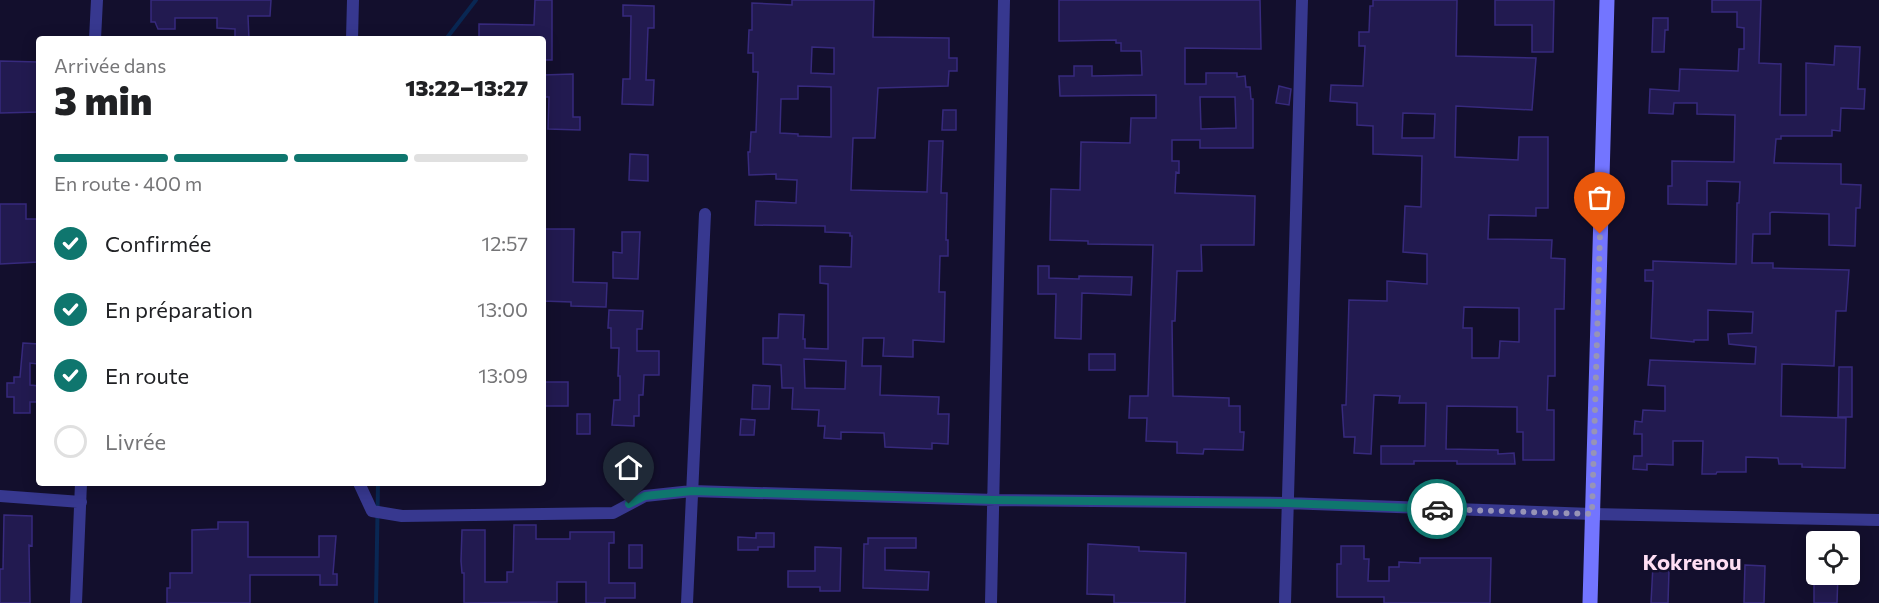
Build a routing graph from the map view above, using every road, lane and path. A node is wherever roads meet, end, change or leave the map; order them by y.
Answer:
1 (97, 0) edge
2 (353, 0) edge
3 (1004, 0) edge
4 (1302, 0) edge
5 (1607, 0) edge
6 (95, 36) edge
7 (352, 36) edge
8 (705, 214) dead end
9 (81, 486) edge
10 (360, 486) edge
11 (692, 491) junction
12 (0, 496) edge
13 (994, 500) junction
14 (81, 502) junction
15 (1286, 503) junction
16 (1592, 514) junction
17 (1879, 520) edge
18 (76, 603) edge
19 (687, 603) edge
20 (991, 603) edge
21 (1285, 603) edge
22 (1590, 603) edge

1 - 6 street
2 - 7 street
3 - 13 street
4 - 15 street
5 - 16 street
8 - 11 street
9 - 14 street
10 - 11 street
11 - 13 street
11 - 19 street
12 - 14 street
13 - 15 street
13 - 20 street
14 - 18 street
15 - 16 street
15 - 21 street
16 - 17 street
16 - 22 street

